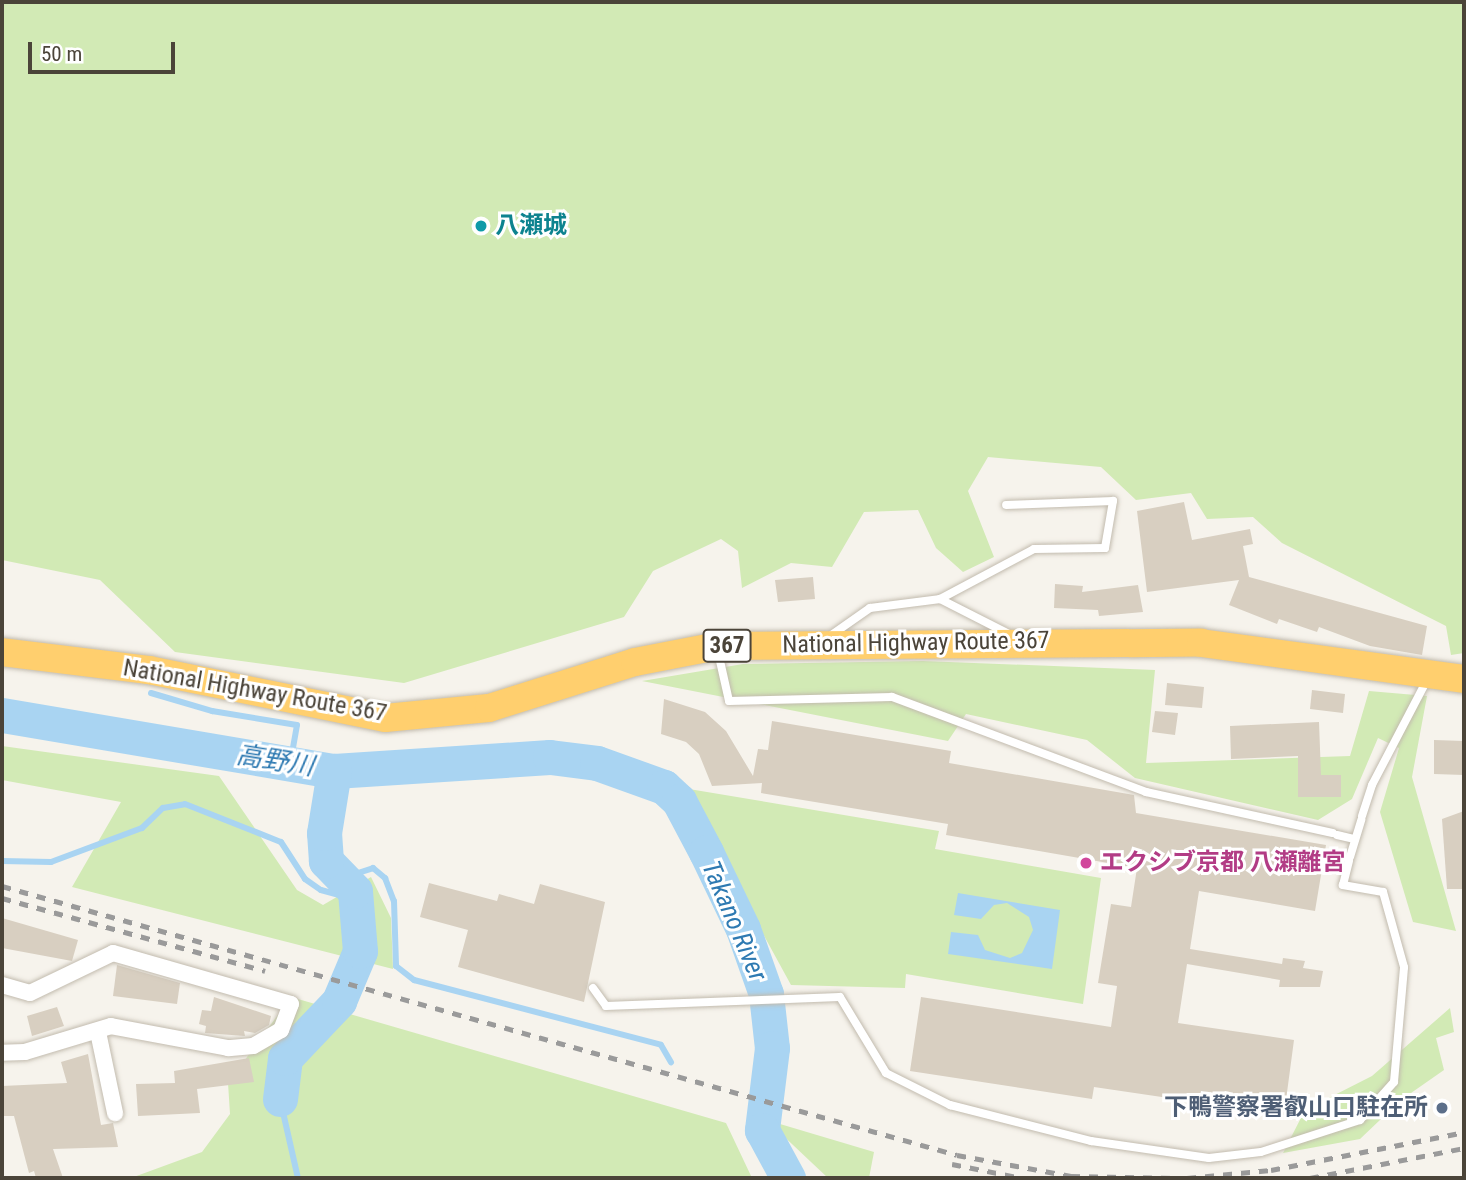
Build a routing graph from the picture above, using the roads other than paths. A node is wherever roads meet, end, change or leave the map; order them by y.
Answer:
1 (1006, 505) dead end
2 (940, 599) junction
3 (1024, 641) junction
4 (819, 644) junction
5 (717, 646) junction
6 (2, 652) edge
7 (1428, 678) junction
8 (1464, 680) edge
9 (1354, 839) junction
10 (2, 985) edge
11 (593, 988) dead end
12 (98, 1032) junction
13 (2, 1053) edge
14 (115, 1113) dead end

1 - 2 lane
2 - 3 lane
2 - 4 lane
3 - 4 highway, National Highway Route 367 / 367
3 - 7 highway, National Highway Route 367 / 367
4 - 5 highway, National Highway Route 367 / 367
5 - 6 highway, National Highway Route 367 / 367
5 - 9 lane
7 - 8 highway, National Highway Route 367 / 367
7 - 9 lane
9 - 11 lane
10 - 12 street
12 - 13 street
12 - 14 street

